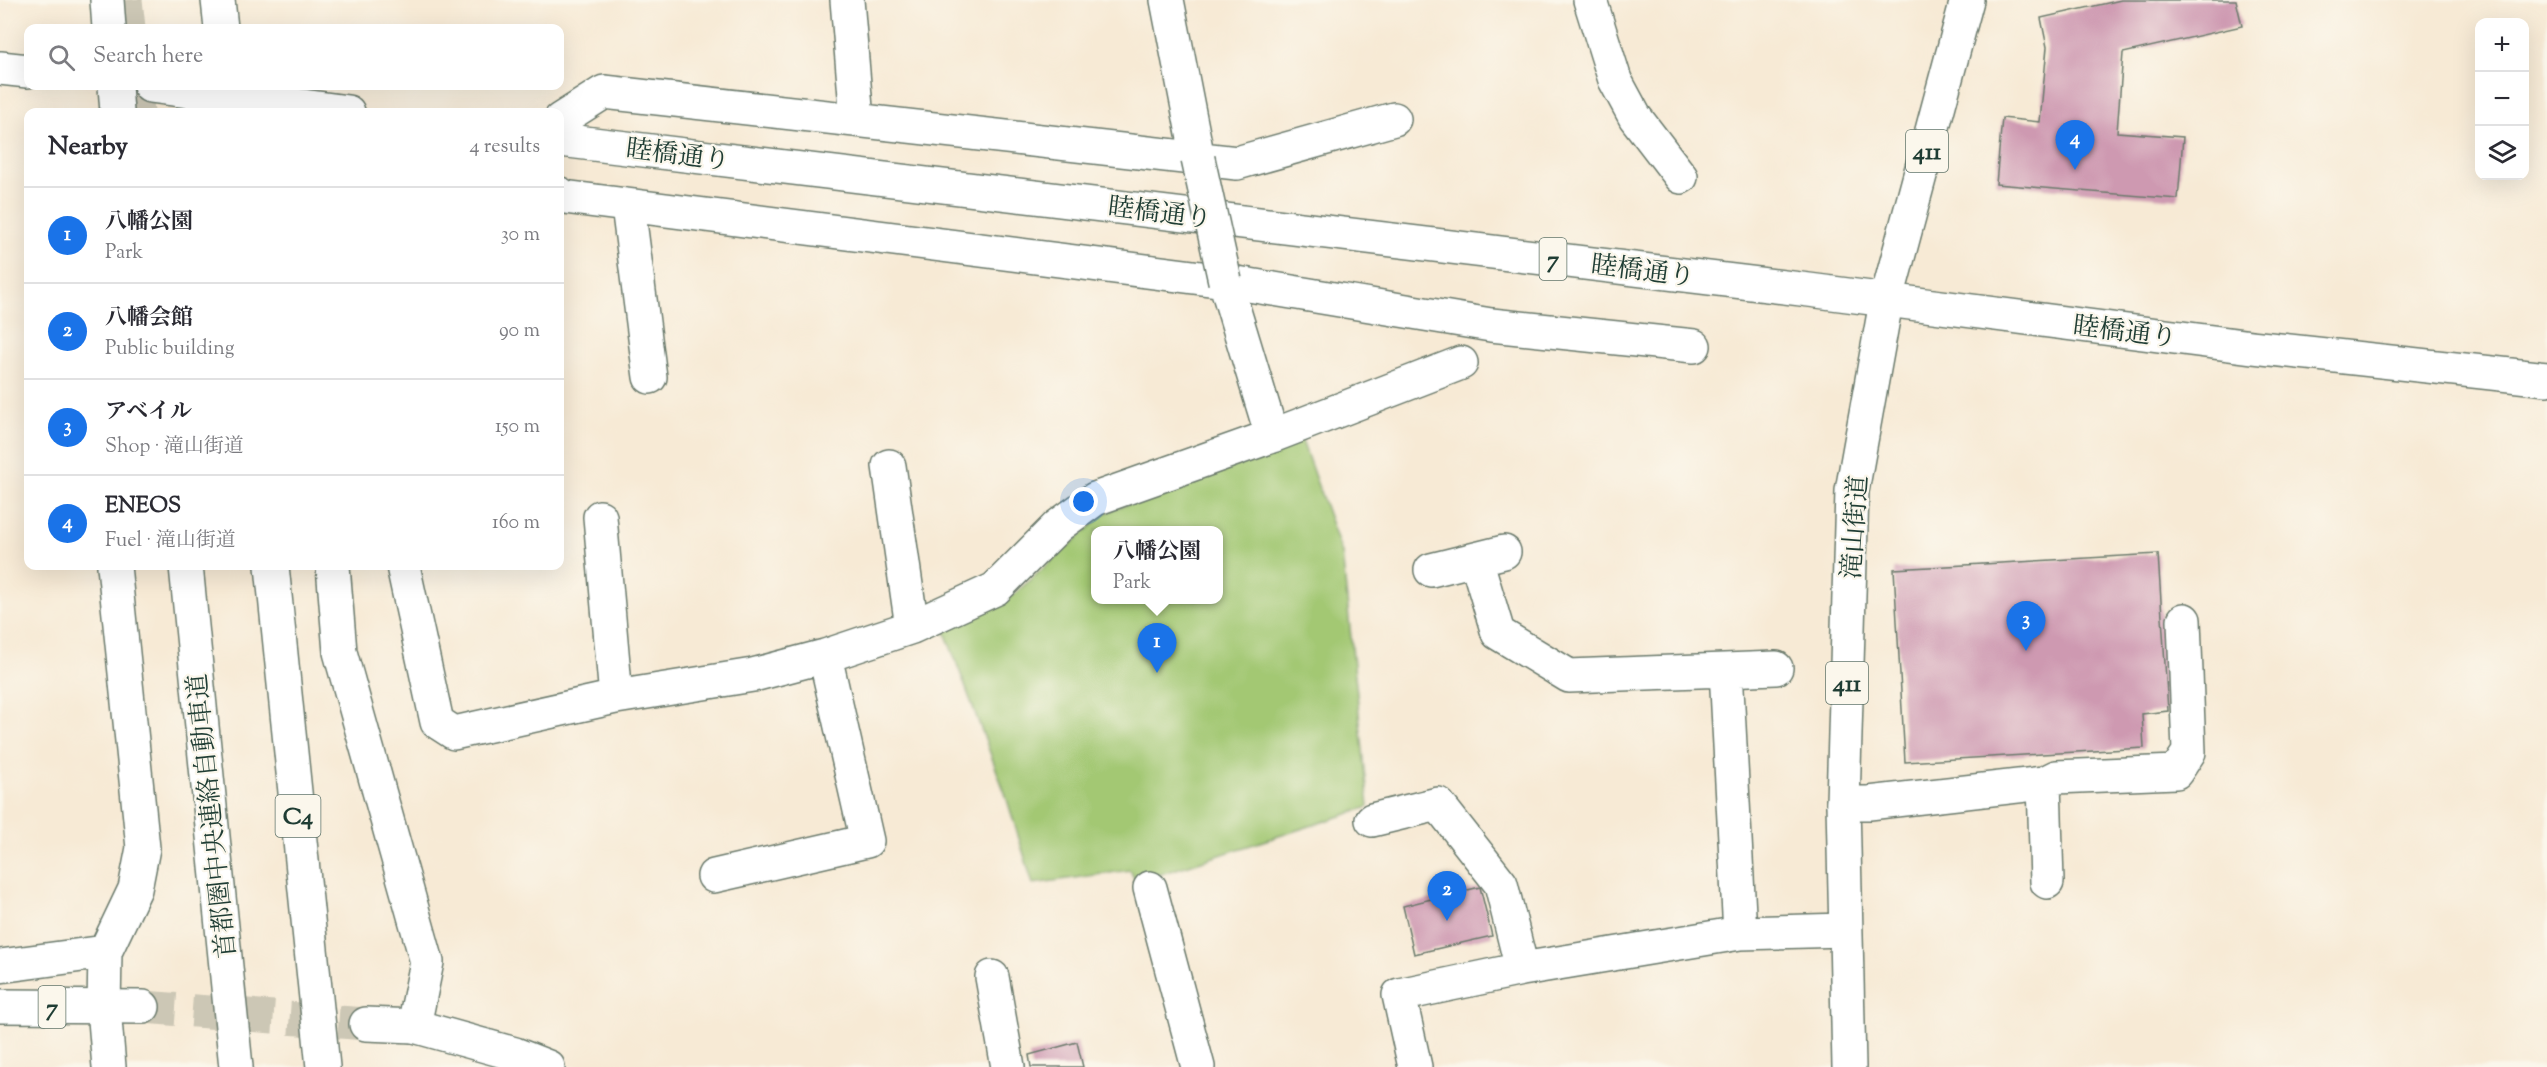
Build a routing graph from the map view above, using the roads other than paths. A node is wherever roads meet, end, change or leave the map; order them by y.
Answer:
1 (107, 0) edge
2 (218, 0) edge
3 (847, 0) edge
4 (1167, 0) edge
5 (1590, 0) edge
6 (1967, 0) edge
7 (109, 24) edge
8 (221, 24) edge
9 (0, 68) edge
10 (24, 71) edge
11 (115, 90) edge
12 (177, 90) edge
13 (230, 98) edge
14 (117, 108) edge
15 (314, 108) edge
16 (564, 117) edge
17 (1394, 119) dead end
18 (857, 120) junction
19 (564, 140) edge
20 (1198, 159) junction
21 (1681, 177) dead end
22 (564, 197) edge
23 (628, 206) junction
24 (1225, 281) junction
25 (1886, 302) junction
26 (1694, 346) dead end
27 (1461, 363) dead end
28 (650, 377) dead end
29 (2547, 380) edge
30 (1272, 436) junction
31 (889, 466) dead end
32 (600, 517) dead end
33 (114, 570) edge
34 (186, 570) edge
35 (272, 570) edge
36 (333, 570) edge
37 (404, 570) edge
38 (1431, 570) dead end
39 (2184, 620) dead end
40 (912, 627) junction
41 (825, 656) junction
42 (1776, 668) dead end
43 (1726, 670) junction
44 (616, 697) junction
45 (2044, 783) junction
46 (1843, 803) junction
47 (1372, 820) dead end
48 (714, 876) dead end
49 (2047, 882) dead end
50 (1150, 888) dead end
51 (1845, 930) junction
52 (1740, 933) junction
53 (105, 952) junction
54 (0, 966) edge
55 (1522, 969) junction
56 (992, 977) dead end
57 (0, 1006) edge
58 (143, 1007) tunnel mouth
59 (104, 1008) junction
60 (366, 1024) tunnel mouth
61 (414, 1026) junction
62 (515, 1060) edge
63 (109, 1067) edge
64 (236, 1067) edge
65 (323, 1067) edge
66 (548, 1067) edge
67 (1008, 1067) edge
68 (1198, 1067) edge
69 (1415, 1067) edge
70 (1849, 1067) edge

1 - 7 main road
2 - 8 main road
3 - 18 main road
4 - 20 main road
5 - 21 main road
6 - 25 main road, 滝山街道 / 411
9 - 10 main road
11 - 14 main road
12 - 13 main road
13 - 15 main road
16 - 18 main road
17 - 20 main road
18 - 20 main road
19 - 25 main road, 睦橋通り / 7
20 - 24 main road, bridge
22 - 23 main road
23 - 24 main road
23 - 28 main road
24 - 26 main road
24 - 30 main road
25 - 29 main road, 睦橋通り / 7
25 - 46 main road, 滝山街道 / 411
27 - 30 main road
30 - 40 main road
31 - 40 main road
32 - 44 main road
33 - 53 main road
34 - 64 main road, 首都圏中央連絡自動車道
35 - 65 main road, C4
36 - 61 main road
37 - 44 main road
38 - 43 main road
39 - 45 main road
40 - 41 main road
41 - 44 main road
41 - 48 main road
42 - 43 main road
43 - 52 main road
45 - 46 main road
45 - 49 main road
46 - 51 main road, 滝山街道 / 411
47 - 55 main road
50 - 68 main road
51 - 52 main road
51 - 70 main road, 滝山街道 / 411
52 - 55 main road
53 - 54 main road
53 - 59 main road
55 - 69 main road
56 - 67 main road
57 - 59 main road, 7
58 - 59 main road, 7
59 - 63 main road
60 - 61 main road
61 - 62 main road
62 - 66 main road

